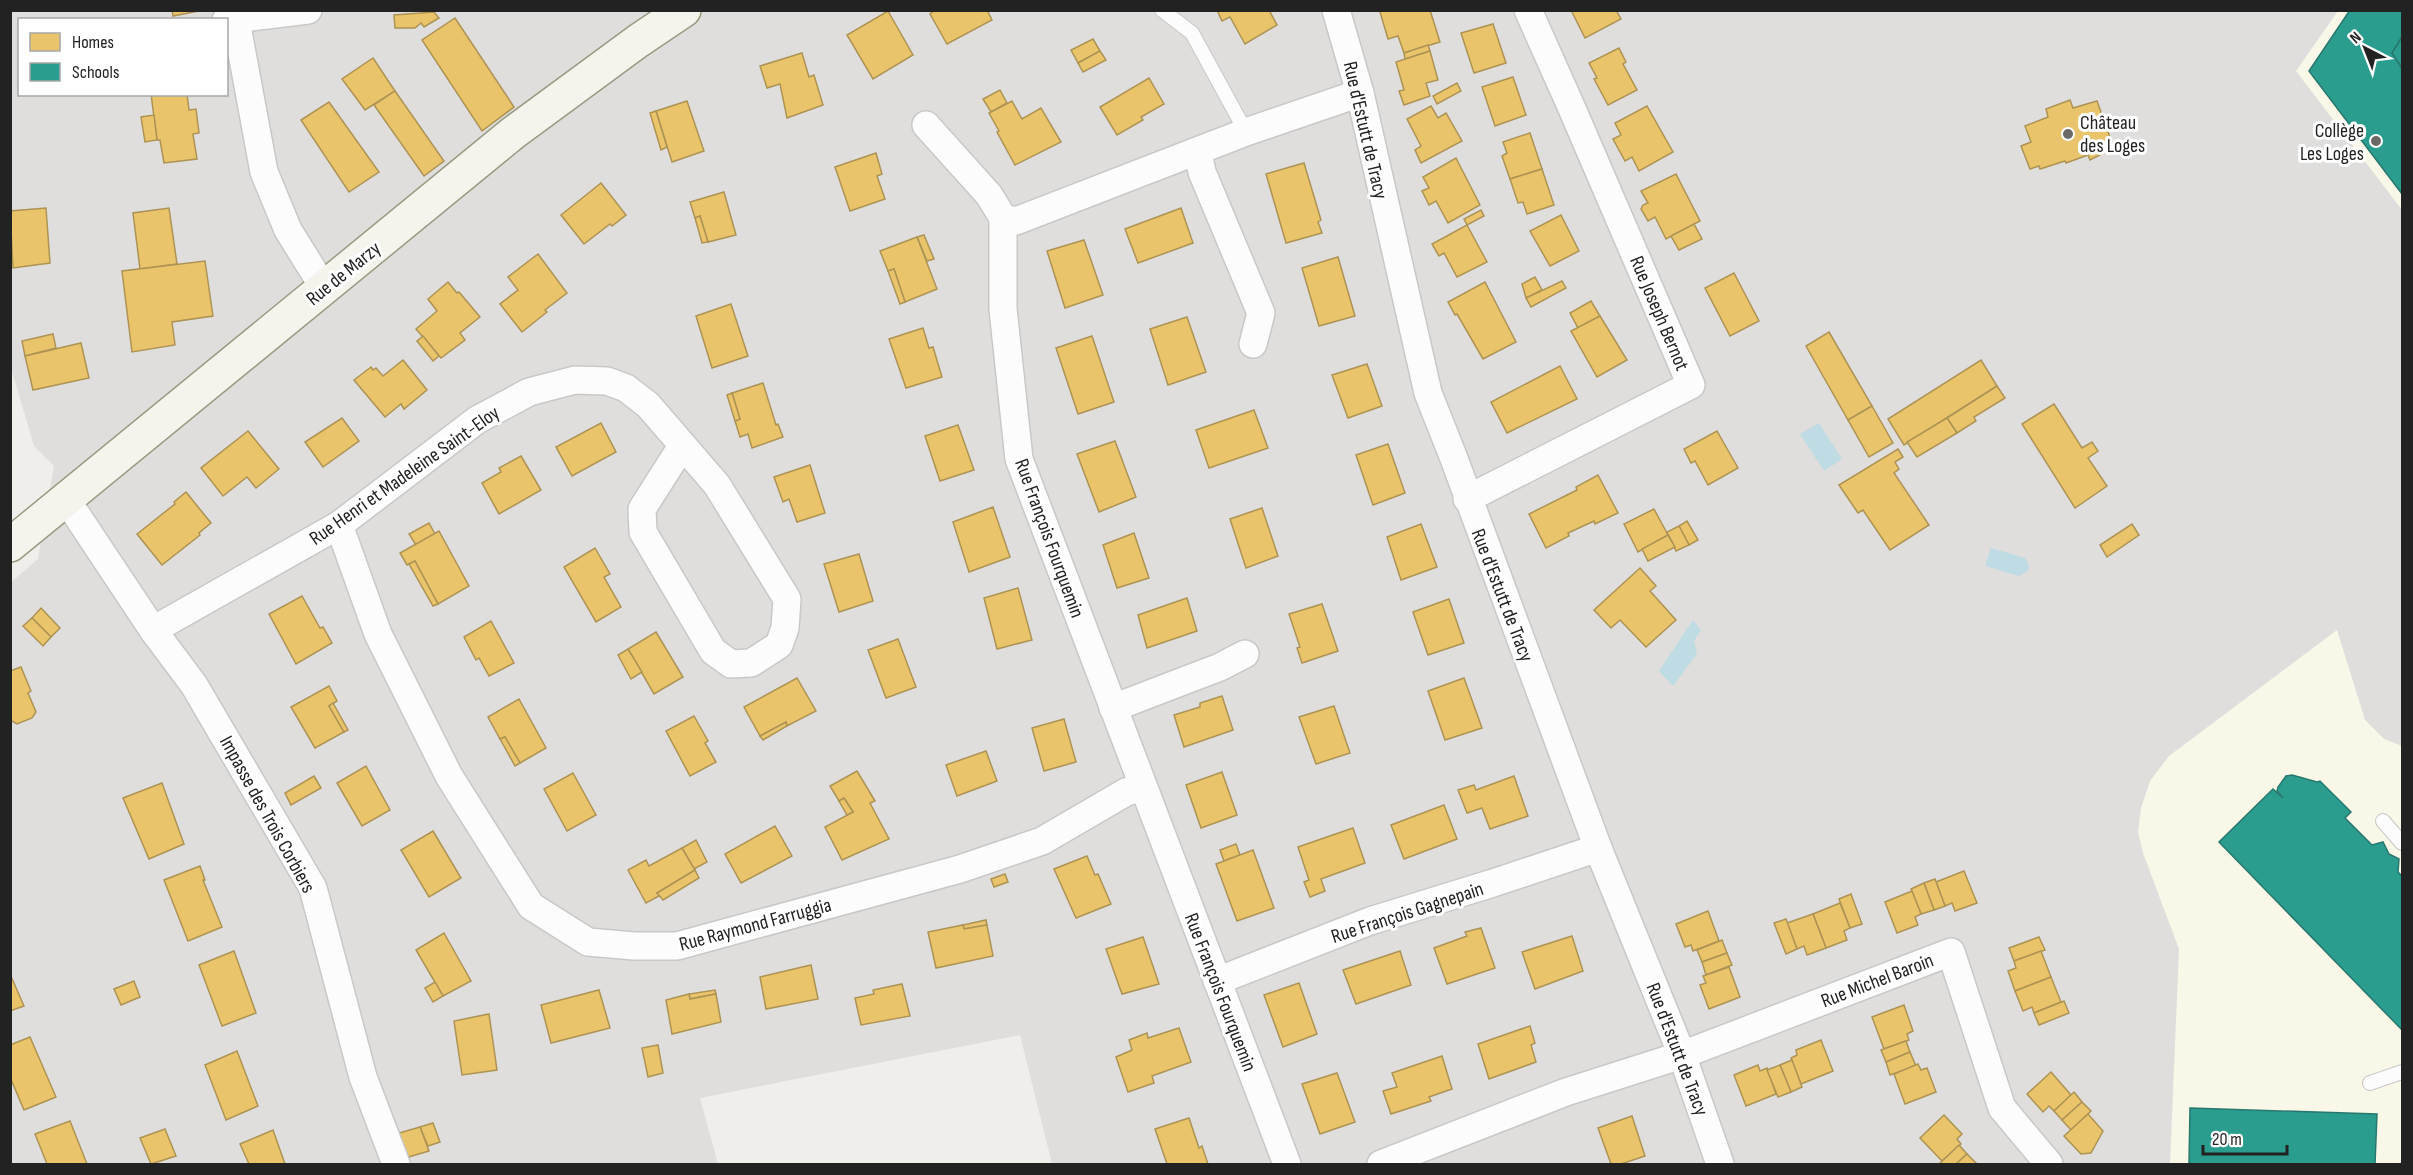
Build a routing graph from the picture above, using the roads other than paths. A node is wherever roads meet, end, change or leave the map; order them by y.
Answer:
1 (308, 10) edge
2 (684, 10) edge
3 (1162, 10) edge
4 (1336, 10) edge
5 (1528, 10) edge
6 (232, 16) edge
7 (1360, 93) junction
8 (927, 125) dead end
9 (1246, 132) junction
10 (1198, 152) junction
11 (1003, 218) junction
12 (324, 288) junction
13 (1253, 344) dead end
14 (682, 446) junction
15 (66, 499) junction
16 (1467, 500) junction
17 (339, 525) junction
18 (10, 545) edge
19 (153, 630) junction
20 (1245, 654) dead end
21 (1113, 708) junction
22 (1142, 787) junction
23 (2383, 821) dead end
24 (2403, 843) edge
25 (1598, 848) junction
26 (1217, 981) junction
27 (1682, 1055) junction
28 (2403, 1072) edge
29 (2370, 1083) dead end
30 (396, 1164) edge
31 (1287, 1164) edge
32 (1381, 1164) edge
33 (1720, 1164) edge
34 (2049, 1164) edge

1 - 6 street
2 - 12 main road, Rue de Marzy
3 - 9 lane
4 - 7 street, Rue d'Estutt de Tracy
5 - 16 street, Rue Joseph Bernot
6 - 12 street
7 - 9 street
7 - 16 street, Rue d'Estutt de Tracy
8 - 11 street
9 - 10 street
10 - 11 street
10 - 13 street
11 - 21 street, Rue François Fourquemin
12 - 15 main road, Rue de Marzy
14 - 14 street, Rue Henri et Madeleine Saint-Eloy
14 - 17 street, Rue Henri et Madeleine Saint-Eloy
15 - 18 main road, Rue de Marzy
15 - 19 street, Impasse des Trois Corbiers
16 - 25 street, Rue d'Estutt de Tracy
17 - 19 street, Rue Henri et Madeleine Saint-Eloy
17 - 22 street, Rue Raymond Farruggia
19 - 30 street, Impasse des Trois Corbiers
20 - 21 street
21 - 22 street, Rue François Fourquemin
22 - 26 street, Rue François Fourquemin
23 - 24 lane
25 - 26 street, Rue François Gagnepain
25 - 27 street, Rue d'Estutt de Tracy
26 - 31 street, Rue François Fourquemin
27 - 32 street
27 - 33 street, Rue d'Estutt de Tracy
27 - 34 street, Rue Michel Baroin
28 - 29 lane

